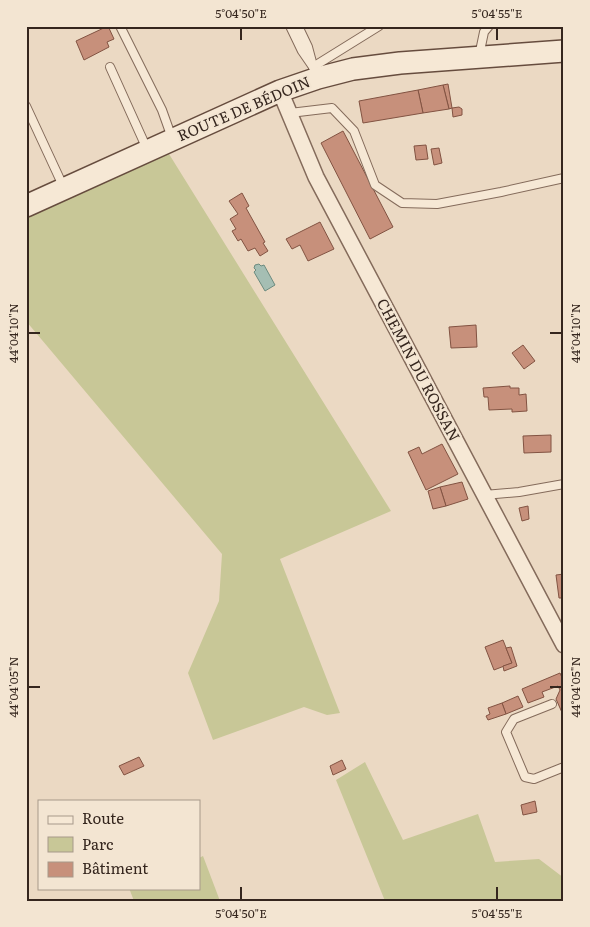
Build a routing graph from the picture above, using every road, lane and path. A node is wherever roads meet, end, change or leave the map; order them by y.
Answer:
1 (120, 26) edge
2 (290, 26) edge
3 (298, 26) edge
4 (489, 26) edge
5 (374, 28) edge
6 (564, 51) edge
7 (479, 58) junction
8 (110, 66) dead end
9 (316, 72) junction
10 (280, 91) junction
11 (26, 106) edge
12 (290, 113) junction
13 (173, 138) junction
14 (147, 150) junction
15 (564, 178) edge
16 (64, 188) junction
17 (26, 206) edge
18 (564, 484) edge
19 (484, 495) junction
20 (564, 645) edge
21 (552, 704) dead end
22 (564, 767) edge

1 - 13 lane
2 - 9 lane
3 - 9 lane
4 - 7 lane
5 - 9 lane
6 - 7 main road, ROUTE DE BÉDOIN
7 - 9 main road, ROUTE DE BÉDOIN
8 - 14 lane
9 - 10 main road, ROUTE DE BÉDOIN
10 - 12 street, CHEMIN DU ROSSAN
10 - 13 main road, ROUTE DE BÉDOIN
11 - 16 lane
12 - 15 lane
12 - 19 street, CHEMIN DU ROSSAN
13 - 14 main road, ROUTE DE BÉDOIN
14 - 16 main road, ROUTE DE BÉDOIN
16 - 17 main road, ROUTE DE BÉDOIN
18 - 19 lane
19 - 20 street, CHEMIN DU ROSSAN
21 - 22 lane

